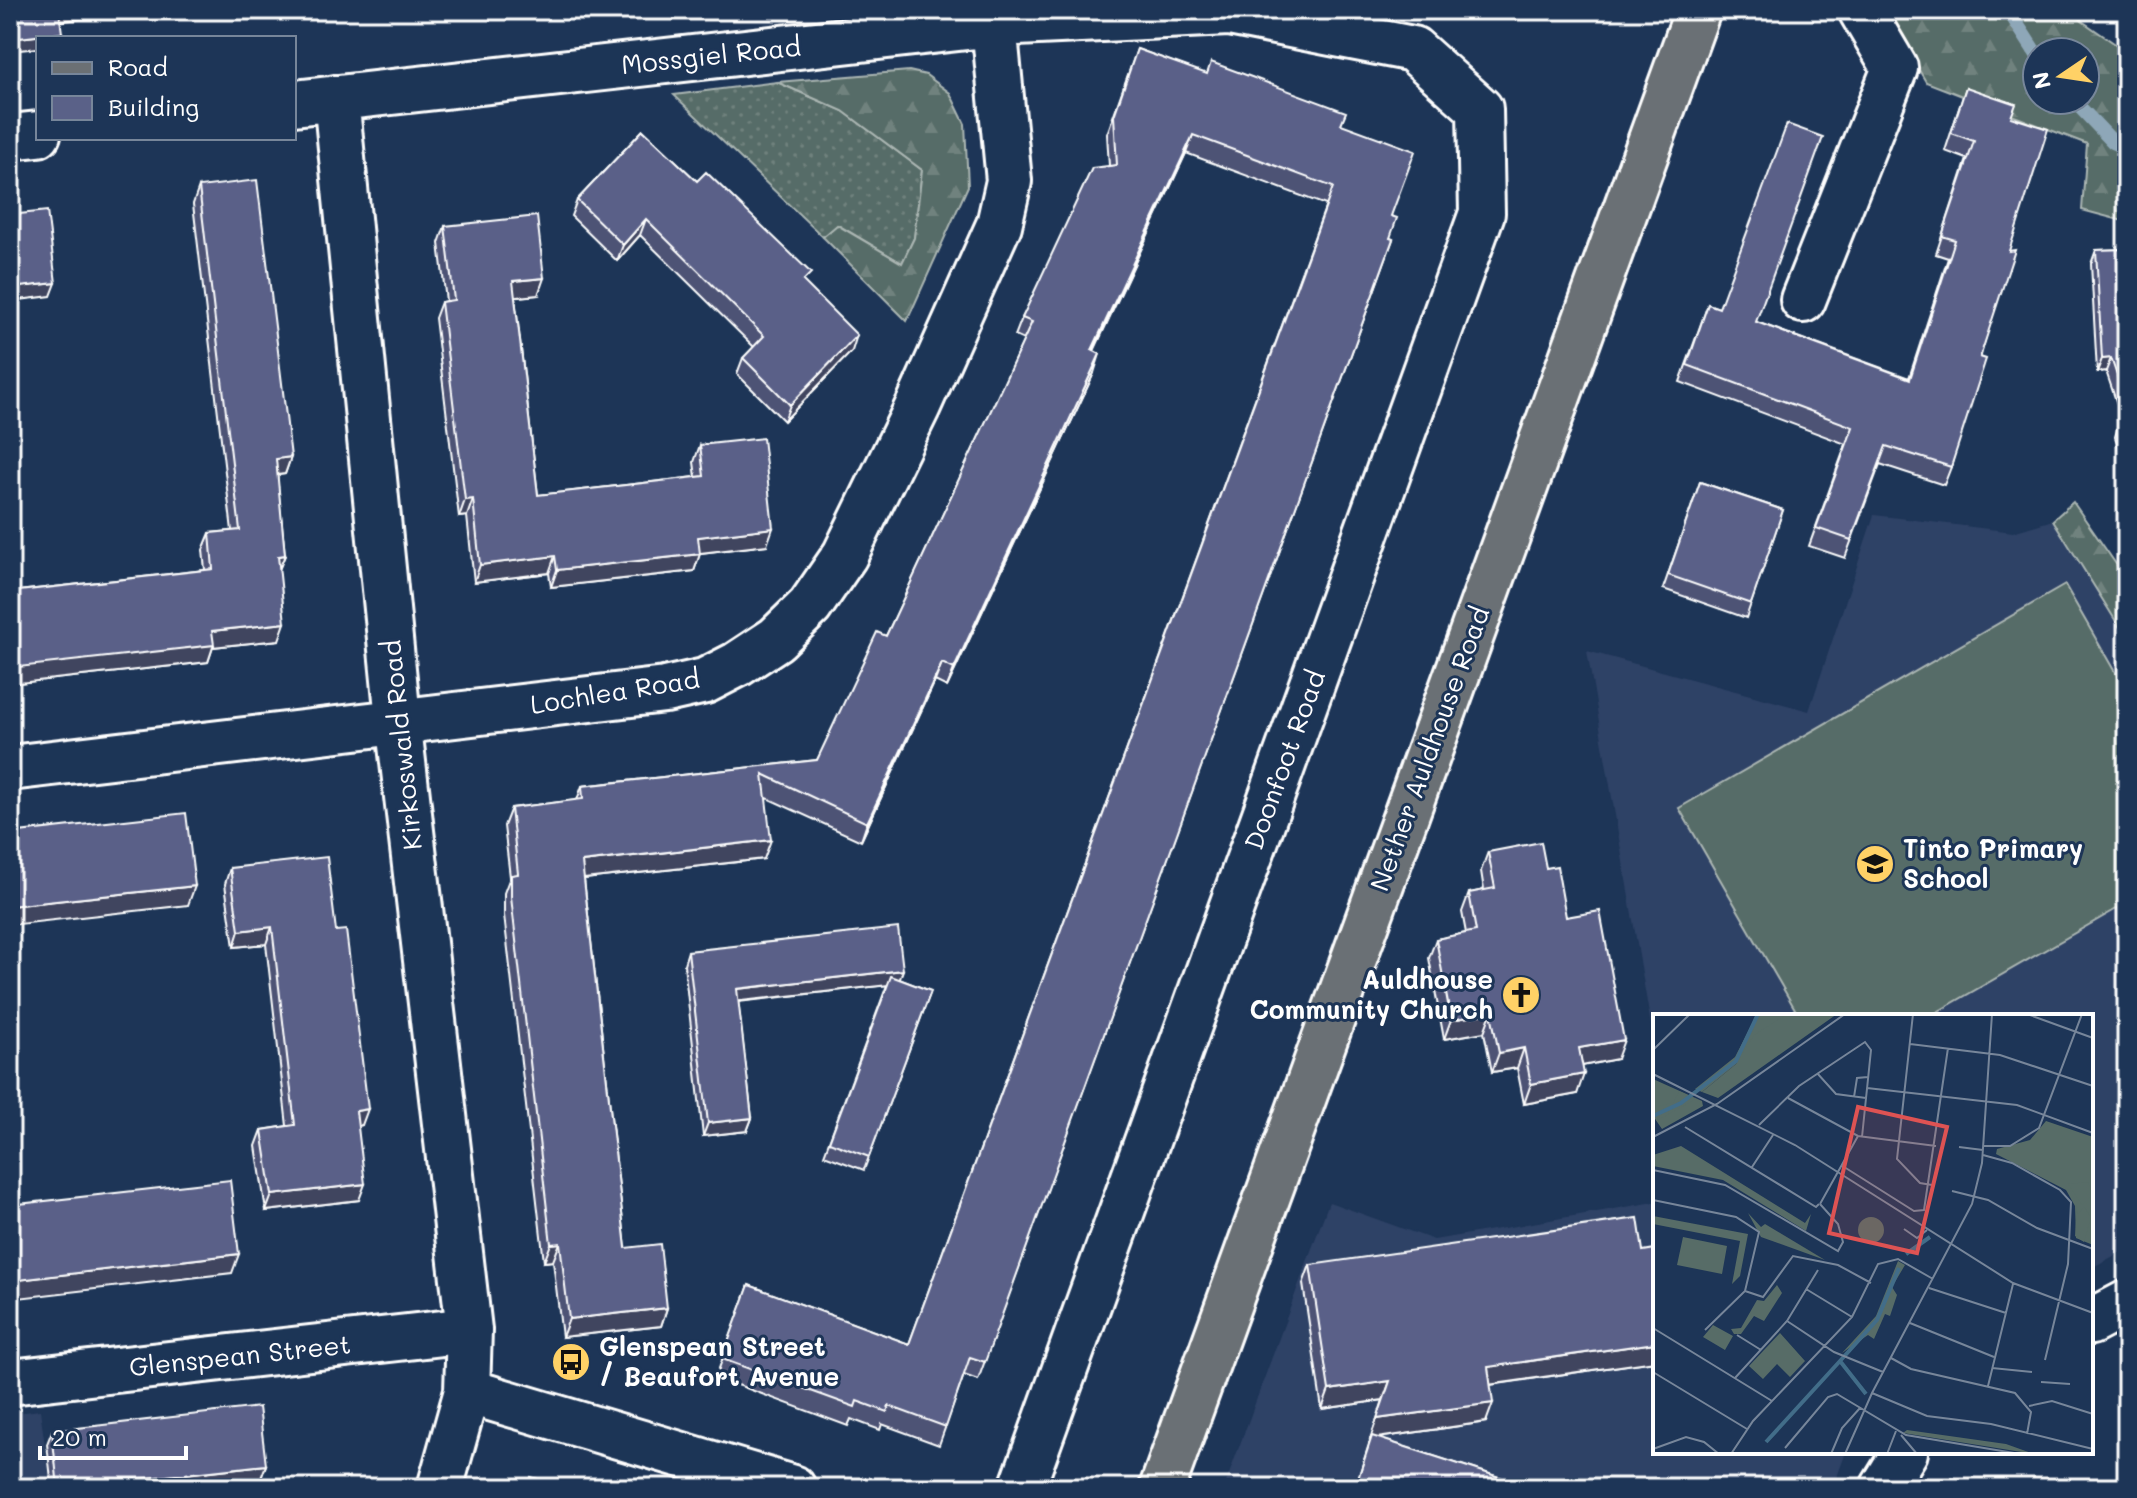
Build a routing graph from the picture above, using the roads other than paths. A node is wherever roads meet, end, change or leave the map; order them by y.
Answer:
1 (1698, 10) edge
2 (1861, 10) edge
3 (994, 24) junction
4 (1413, 49) joint
5 (315, 101) edge
6 (36, 134) edge
7 (10, 137) edge
8 (1803, 300) dead end
9 (398, 719) junction
10 (10, 768) edge
11 (2127, 1303) edge
12 (2093, 1321) edge
13 (469, 1330) junction
14 (10, 1382) edge
15 (467, 1391) junction
16 (1904, 1454) edge
17 (440, 1488) edge
18 (793, 1488) edge
19 (1022, 1488) edge
20 (1162, 1488) edge
21 (1883, 1488) edge

1 - 20 main road, Nether Auldhouse Road
2 - 8 street
3 - 4 street, Mossgiel Road
3 - 5 street, Mossgiel Road
3 - 9 street, Lochlea Road
4 - 19 street, Doonfoot Road
5 - 9 street, Kirkoswald Road
6 - 7 street
9 - 10 street, Lochlea Road
9 - 13 street, Kirkoswald Road
11 - 12 street
13 - 14 street, Glenspean Street
13 - 15 street, Kirkoswald Road
15 - 17 street, Kirkoswald Road
15 - 18 street
16 - 21 street

